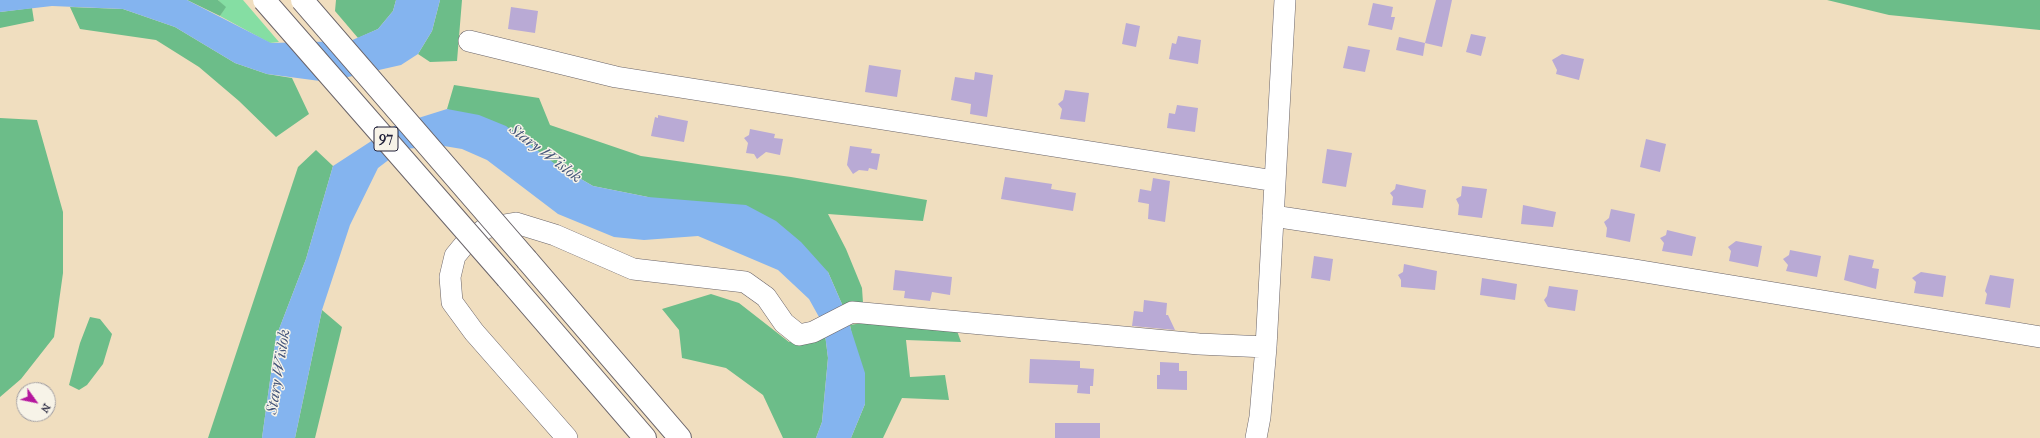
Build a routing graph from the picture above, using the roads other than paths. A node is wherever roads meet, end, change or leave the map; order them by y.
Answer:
1 (264, 0) edge
2 (302, 0) edge
3 (1285, 0) edge
4 (469, 41) dead end
5 (1275, 181) junction
6 (1273, 216) junction
7 (2040, 337) edge
8 (1266, 347) junction
9 (567, 438) edge
10 (645, 438) edge
11 (680, 438) edge
12 (1256, 438) edge

1 - 10 main road, 97, bridge
2 - 11 main road, 97, bridge
3 - 5 street
4 - 5 street
5 - 6 street
6 - 7 street
6 - 8 street
8 - 9 street
8 - 12 street

